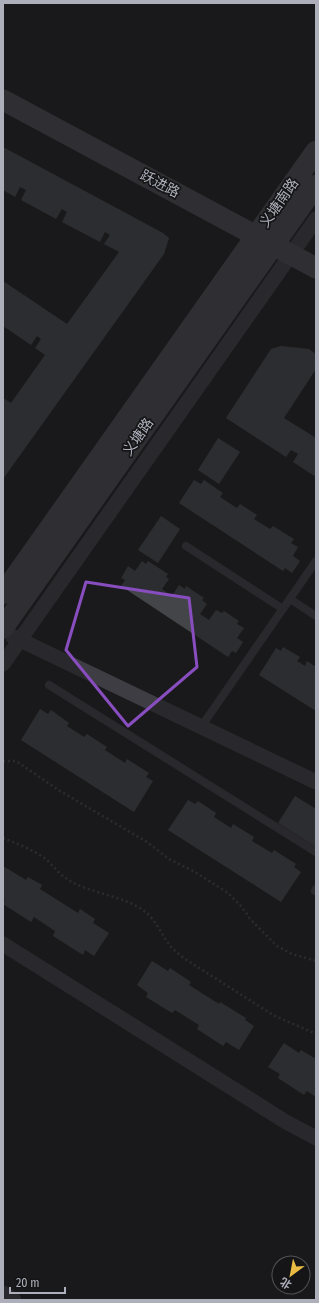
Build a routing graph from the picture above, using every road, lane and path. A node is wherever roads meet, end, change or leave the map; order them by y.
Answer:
1 (3, 100) edge
2 (316, 151) edge
3 (316, 185) edge
4 (316, 219) edge
5 (274, 245) junction
6 (316, 268) edge
7 (186, 546) dead end
8 (316, 561) edge
9 (3, 594) edge
10 (290, 599) junction
11 (283, 609) junction
12 (316, 616) edge
13 (3, 628) edge
14 (3, 632) edge
15 (20, 640) junction
16 (3, 664) edge
17 (49, 685) dead end
18 (201, 727) junction
19 (3, 761) edge
20 (316, 782) edge
21 (3, 838) edge
22 (316, 852) edge
23 (3, 944) edge
24 (316, 961) edge
25 (316, 1034) edge
26 (316, 1138) edge
27 (3, 1293) edge
28 (14, 1300) edge

1 - 5 main road, 跃进路
2 - 5 main road, 义塘南路
3 - 5 main road, 义塘南路
4 - 5 street
5 - 6 main road, 跃进路
5 - 9 main road, 义塘路
5 - 13 main road, 义塘路
5 - 15 street
7 - 11 lane
8 - 10 lane
10 - 11 lane
10 - 12 lane
11 - 18 lane
14 - 15 street
15 - 16 street
15 - 18 street
17 - 22 lane
18 - 20 street
19 - 24 path
21 - 25 path
23 - 26 street
27 - 28 street

